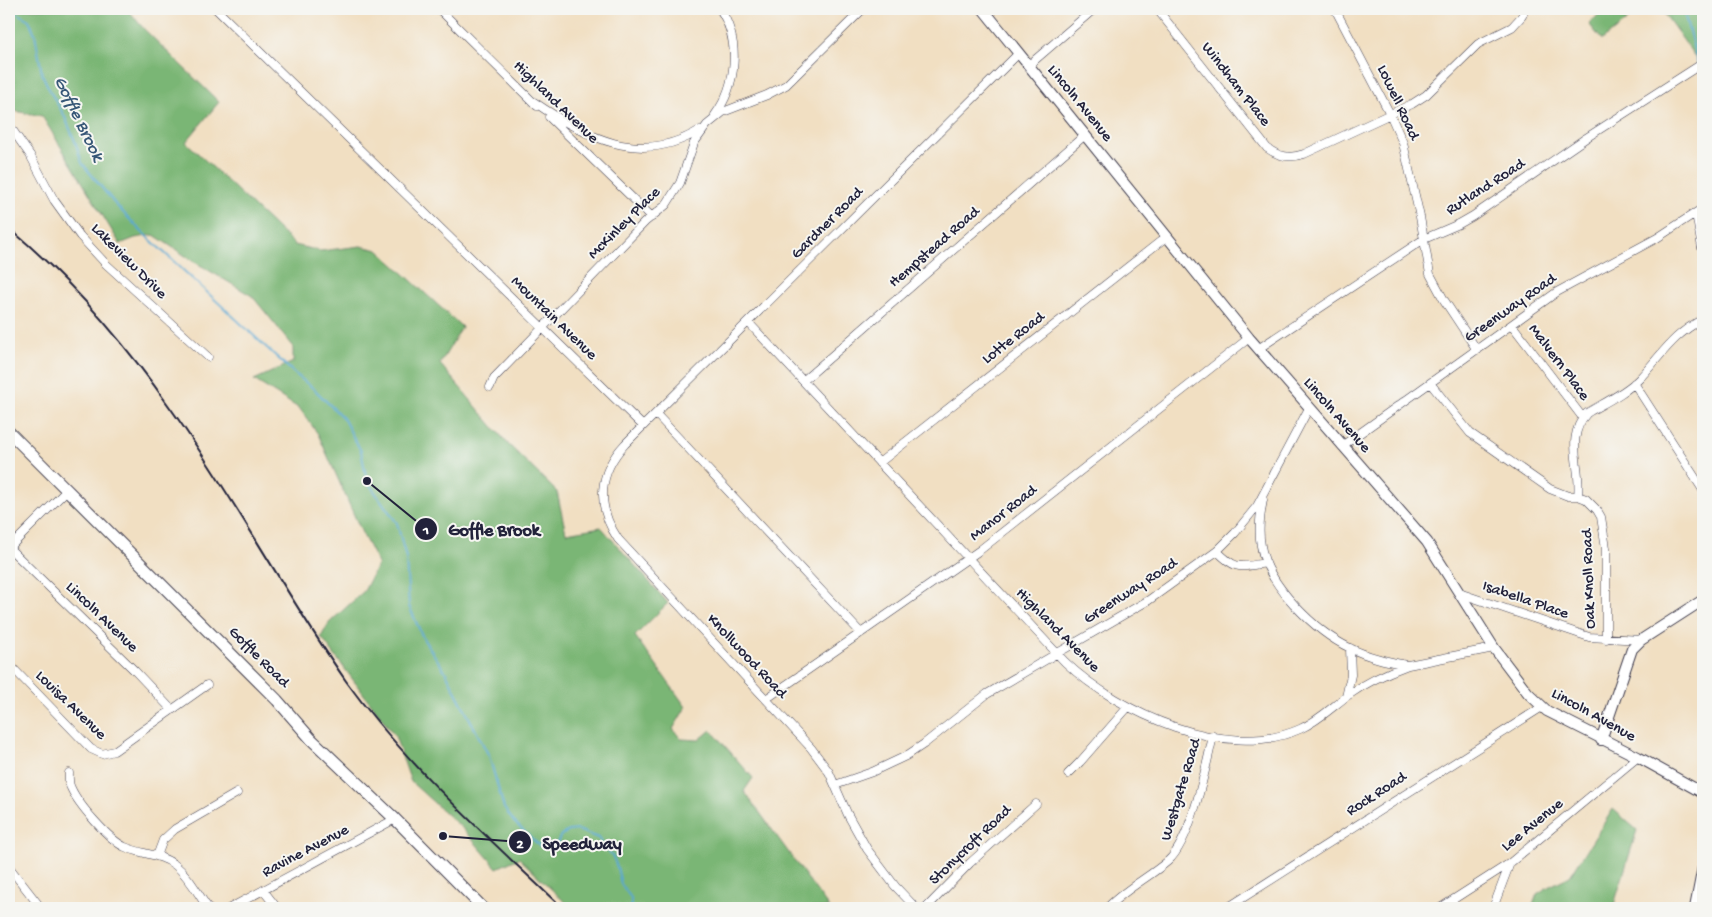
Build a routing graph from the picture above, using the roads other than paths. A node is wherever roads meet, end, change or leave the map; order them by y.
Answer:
1 (216, 9) edge
2 (439, 9) edge
3 (720, 9) edge
4 (864, 9) edge
5 (984, 9) edge
6 (1094, 9) edge
7 (1157, 9) edge
8 (1335, 9) edge
9 (1524, 9) edge
10 (1019, 53) junction
11 (1703, 64) edge
12 (1028, 65) junction
13 (534, 102) junction
14 (1390, 114) junction
15 (9, 125) edge
16 (707, 125) junction
17 (1085, 135) junction
18 (1703, 208) edge
19 (1696, 213) junction
20 (652, 217) junction
21 (1166, 237) junction
22 (1424, 239) junction
23 (1703, 254) edge
24 (1703, 319) edge
25 (748, 322) junction
26 (1512, 325) junction
27 (542, 328) junction
28 (1249, 338) junction
29 (1258, 349) junction
30 (1477, 350) junction
31 (208, 357) dead end
32 (802, 380) junction
33 (1430, 383) junction
34 (1634, 383) junction
35 (490, 387) dead end
36 (1309, 408) junction
37 (656, 414) junction
38 (1583, 418) junction
39 (643, 426) junction
40 (9, 432) edge
41 (1342, 446) junction
42 (879, 463) junction
43 (1266, 489) junction
44 (67, 490) junction
45 (1703, 490) edge
46 (1578, 496) junction
47 (9, 548) edge
48 (1217, 550) junction
49 (968, 558) junction
50 (1266, 563) junction
51 (1459, 594) junction
52 (1703, 600) edge
53 (861, 633) junction
54 (1606, 639) junction
55 (1641, 640) junction
56 (1350, 648) junction
57 (1494, 648) junction
58 (1057, 654) junction
59 (9, 664) edge
60 (1408, 665) junction
61 (207, 685) dead end
62 (1346, 697) junction
63 (766, 699) junction
64 (1128, 707) junction
65 (1542, 707) junction
66 (172, 710) junction
67 (1213, 736) junction
68 (1601, 740) junction
69 (1638, 757) junction
70 (69, 773) dead end
71 (1068, 774) dead end
72 (835, 785) junction
73 (237, 793) dead end
74 (1703, 793) edge
75 (1036, 804) dead end
76 (395, 819) junction
77 (157, 856) junction
78 (1510, 862) junction
79 (9, 867) edge
80 (1703, 868) edge
81 (264, 890) junction
82 (41, 908) edge
83 (208, 908) edge
84 (230, 908) edge
85 (277, 908) edge
86 (483, 908) edge
87 (916, 908) edge
88 (926, 908) edge
89 (1107, 908) edge
90 (1227, 908) edge
91 (1440, 908) edge
92 (1493, 908) edge
93 (1695, 908) edge

1 - 27 street, Mountain Avenue
2 - 13 street, Highland Avenue
3 - 16 street
4 - 16 street, McKinley Place
5 - 10 main road, Lincoln Avenue
6 - 12 street
7 - 14 street, Windham Place
8 - 14 street, Lowell Road
9 - 14 street
10 - 12 main road, Lincoln Avenue
10 - 25 street, Gardner Road
11 - 22 street, Rutland Road
12 - 17 main road, Lincoln Avenue
13 - 16 street
13 - 20 street, Highland Avenue
14 - 22 street, Lowell Road
15 - 31 street, Lakeview Drive
16 - 20 street, McKinley Place
17 - 21 main road, Lincoln Avenue
17 - 32 street, Hempstead Road
18 - 19 street, Greenway Road
19 - 23 street
19 - 26 street, Greenway Road
20 - 27 street, McKinley Place
21 - 28 main road, Lincoln Avenue
21 - 42 street, Lotte Road
22 - 29 street, Rutland Road
22 - 30 street, Lowell Road
24 - 34 street
25 - 32 street, Highland Avenue
25 - 37 street, Gardner Road
26 - 30 street, Greenway Road
26 - 38 street, Malvern Place
27 - 35 street, McKinley Place
27 - 39 street, Mountain Avenue
28 - 29 main road, Lincoln Avenue
28 - 49 street, Manor Road
29 - 36 main road, Lincoln Avenue
30 - 33 street, Greenway Road
32 - 42 street, Highland Avenue
33 - 41 street, Greenway Road
33 - 46 street
34 - 38 street
34 - 45 street
36 - 41 main road, Lincoln Avenue
36 - 43 street, Greenway Road
37 - 39 street
37 - 53 street
38 - 46 street
39 - 63 street, Knollwood Road
40 - 44 main road, Goffle Road
41 - 51 main road, Lincoln Avenue
42 - 49 street, Highland Avenue
43 - 48 street, Greenway Road
43 - 50 street
44 - 47 street
44 - 76 main road, Goffle Road
46 - 54 street, Oak Knoll Road
47 - 66 street, Lincoln Avenue
48 - 50 street
48 - 58 street, Greenway Road
49 - 53 street, Manor Road
49 - 58 street, Highland Avenue
50 - 56 street
51 - 54 street, Isabella Place
51 - 57 main road, Lincoln Avenue
52 - 55 main road
53 - 63 street, Manor Road
54 - 55 street, Isabella Place
55 - 68 main road
56 - 60 street
56 - 62 street
57 - 60 street, Highland Avenue
57 - 65 main road, Lincoln Avenue
58 - 64 street, Highland Avenue
58 - 72 street, Greenway Road
59 - 66 street, Louisa Avenue
60 - 62 street, Highland Avenue
61 - 66 street
62 - 67 street, Highland Avenue
63 - 72 street, Knollwood Road
64 - 67 street, Highland Avenue
64 - 71 street
65 - 68 main road, Lincoln Avenue
65 - 90 street, Rock Road
67 - 89 street, Westgate Road
68 - 69 main road, Lincoln Avenue
69 - 74 main road, Lincoln Avenue
69 - 78 street, Lee Avenue
70 - 77 street
72 - 87 street, Knollwood Road
73 - 77 street
75 - 88 street, Stonycroft Road
76 - 81 street, Ravine Avenue
76 - 86 main road, Goffle Road
77 - 83 street
78 - 91 street, Lee Avenue
78 - 92 street
79 - 82 street
80 - 93 main road
81 - 84 street, Ravine Avenue
81 - 85 street

